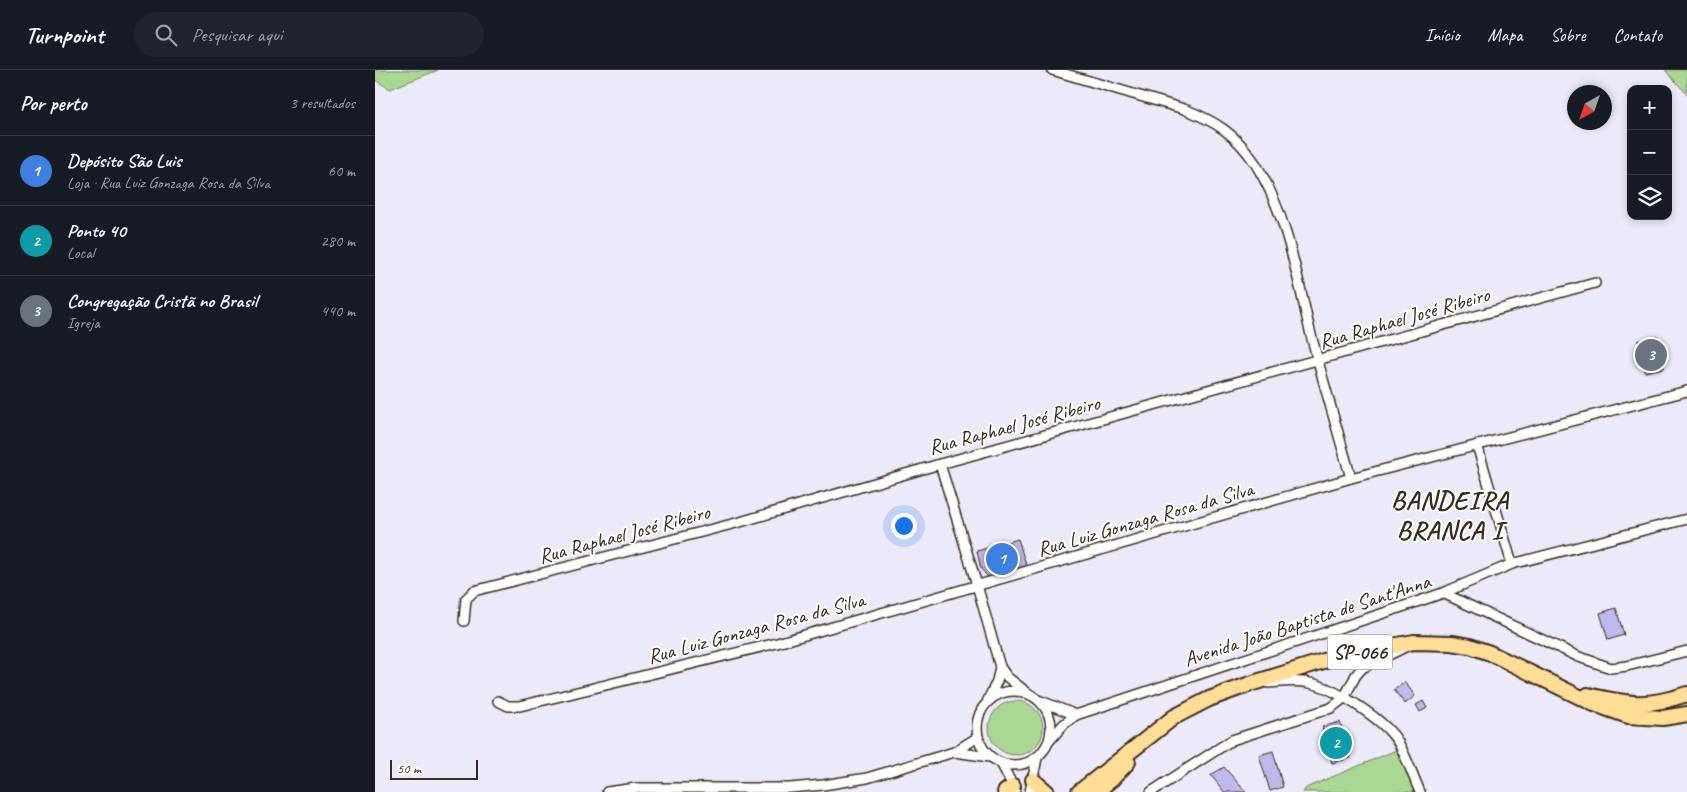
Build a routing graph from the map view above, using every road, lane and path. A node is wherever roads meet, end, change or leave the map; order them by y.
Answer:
1 (1052, 70) edge
2 (1595, 283) dead end
3 (1318, 360) junction
4 (1687, 390) edge
5 (1477, 445) junction
6 (940, 464) junction
7 (1351, 478) junction
8 (1687, 519) edge
9 (1512, 564) junction
10 (977, 585) junction
11 (1443, 593) junction
12 (464, 621) dead end
13 (1414, 642) junction
14 (1687, 651) edge
15 (1000, 667) junction
16 (1250, 684) junction
17 (1568, 690) junction
18 (1029, 694) junction
19 (1687, 694) edge
20 (1344, 698) junction
21 (1039, 700) junction
22 (498, 701) dead end
23 (986, 703) junction
24 (1687, 714) edge
25 (1076, 715) junction
26 (1157, 730) junction
27 (978, 737) junction
28 (1050, 740) junction
29 (954, 752) junction
30 (990, 757) junction
31 (1037, 758) junction
32 (1001, 763) junction
33 (1031, 786) edge
34 (1012, 790) edge
35 (607, 792) edge
36 (1047, 792) edge
37 (1079, 792) edge
38 (1096, 792) edge
39 (1151, 792) edge
40 (1420, 792) edge

1 - 3 street
2 - 3 street, Rua Raphael José Ribeiro
3 - 6 street, Rua Raphael José Ribeiro
3 - 7 street
4 - 5 street, Rua Luiz Gonzaga Rosa da Silva
5 - 7 street, Rua Luiz Gonzaga Rosa da Silva
5 - 9 street
6 - 10 street
6 - 12 street, Rua Raphael José Ribeiro
7 - 10 street, Rua Luiz Gonzaga Rosa da Silva
8 - 9 street
9 - 11 street
10 - 15 street
10 - 22 street, Rua Luiz Gonzaga Rosa da Silva
11 - 14 street, Avenida João Baptista de Sant'Anna
11 - 25 street, Avenida João Baptista de Sant'Anna
13 - 16 main road, SP-066
13 - 17 main road, SP-066
13 - 20 street
15 - 18 street
15 - 23 street
16 - 20 street
16 - 26 main road, SP-066
17 - 19 main road
17 - 24 main road, SP-066
18 - 21 street
18 - 23 street
20 - 39 street
20 - 40 street
21 - 25 street
21 - 28 street
23 - 27 street
25 - 28 street, Avenida João Baptista de Sant'Anna
26 - 37 main road, SP-066
26 - 38 main road, SP-066
27 - 29 street
27 - 30 street
28 - 31 street
29 - 30 street
29 - 35 street
30 - 32 street
31 - 32 street
31 - 33 street
32 - 34 street
33 - 36 main road

